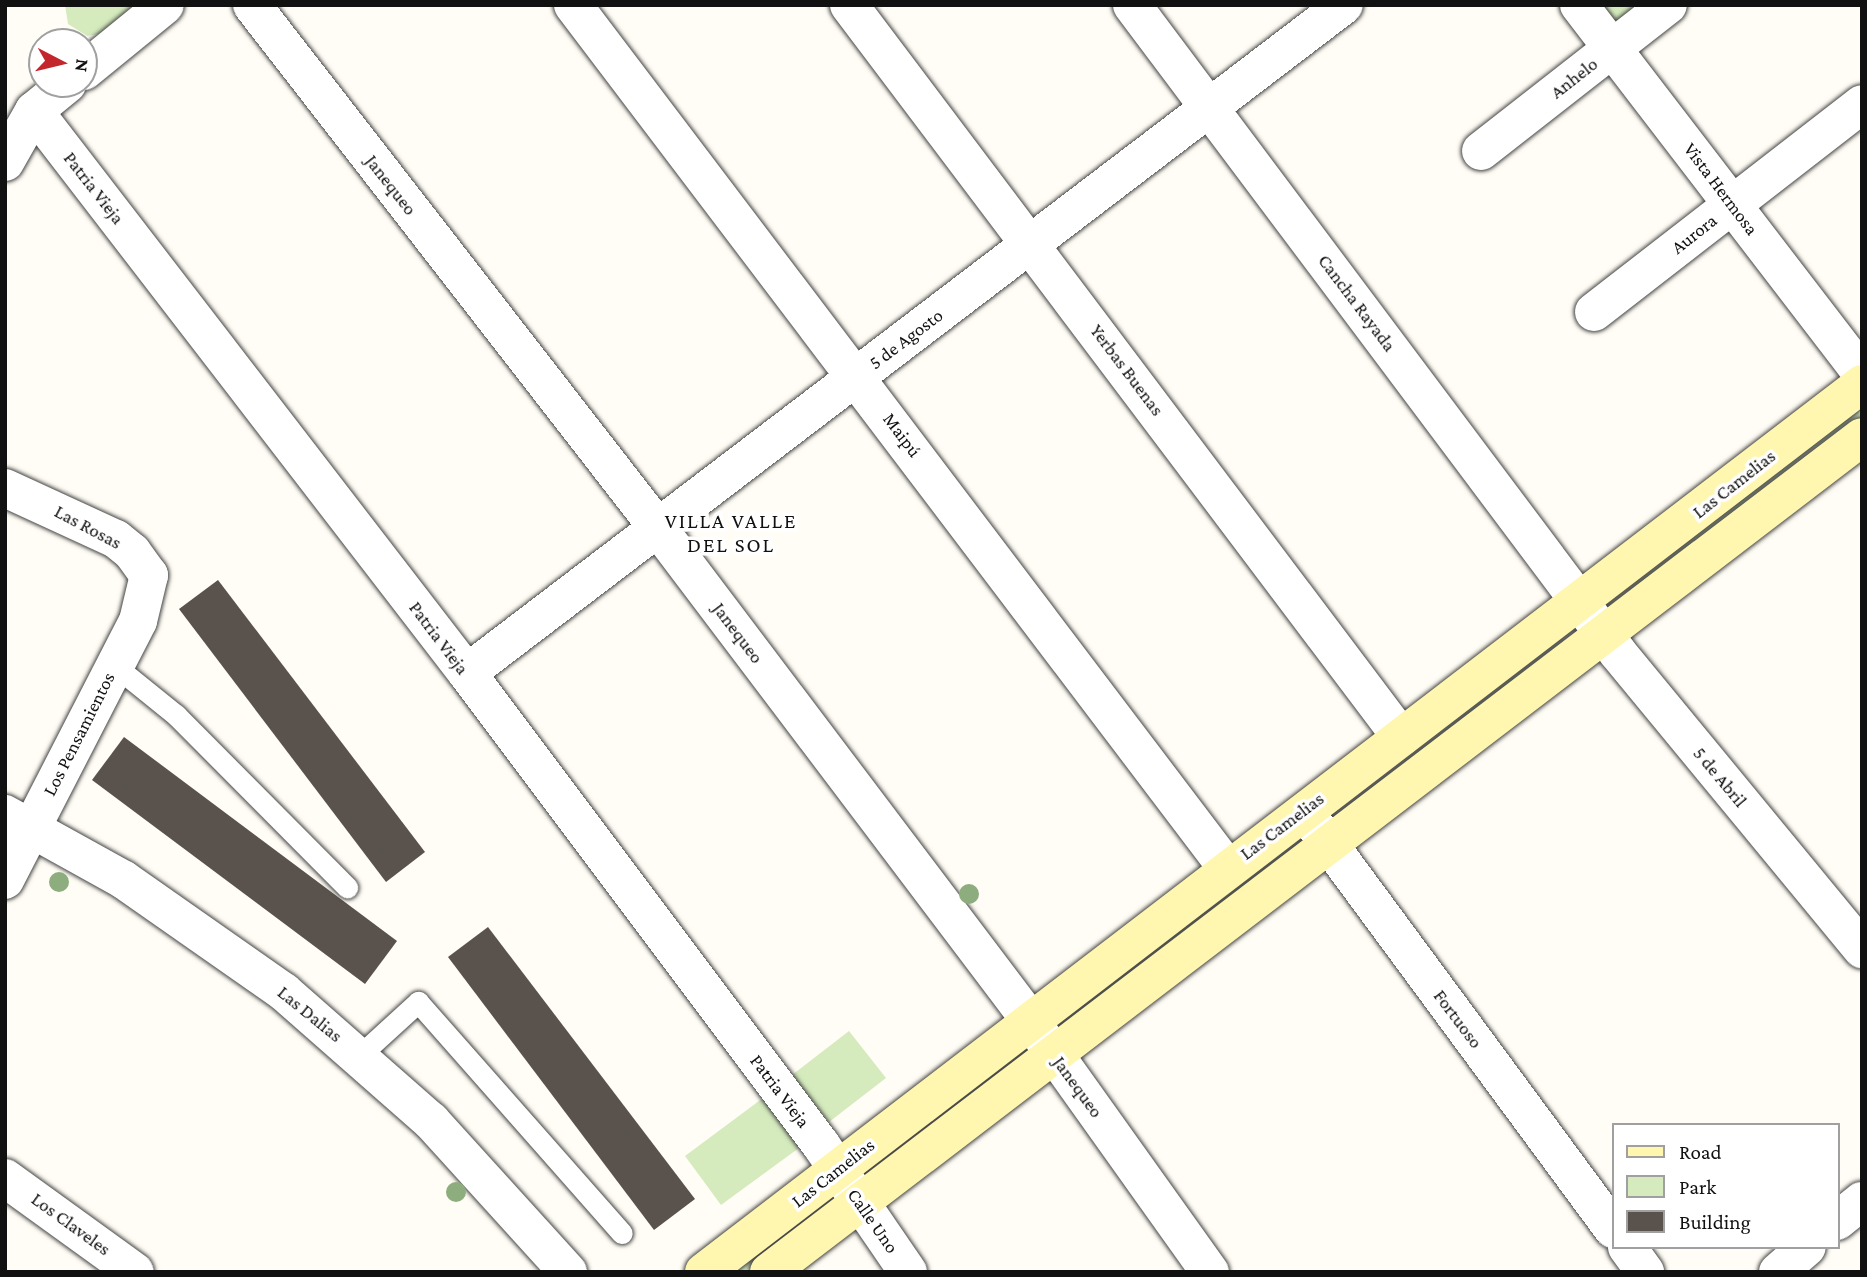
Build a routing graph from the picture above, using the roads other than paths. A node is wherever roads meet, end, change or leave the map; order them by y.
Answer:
1 (165, 5) edge
2 (252, 5) edge
3 (573, 5) edge
4 (849, 5) edge
5 (1132, 5) edge
6 (1344, 5) edge
7 (1579, 5) edge
8 (1668, 5) edge
9 (1613, 48) junction
10 (98, 60) edge
11 (40, 98) edge
12 (1862, 104) edge
13 (1210, 107) junction
14 (20, 108) edge
15 (1481, 151) dead end
16 (5, 162) edge
17 (1733, 203) junction
18 (1032, 244) junction
19 (1594, 312) dead end
20 (1862, 374) edge
21 (857, 376) junction
22 (1862, 384) edge
23 (1862, 437) edge
24 (5, 488) edge
25 (658, 528) junction
26 (149, 587) joint
27 (1580, 603) junction
28 (1604, 634) junction
29 (114, 665) junction
30 (467, 673) junction
31 (1401, 737) junction
32 (1303, 810) junction
33 (19, 821) edge
34 (1330, 846) junction
35 (1227, 867) junction
36 (5, 880) edge
37 (347, 887) dead end
38 (1862, 949) edge
39 (1030, 1020) junction
40 (1054, 1054) junction
41 (360, 1055) junction
42 (838, 1170) junction
43 (5, 1178) edge
44 (1862, 1201) edge
45 (861, 1205) junction
46 (1839, 1220) edge
47 (1612, 1228) edge
48 (622, 1233) dead end
49 (1628, 1249) edge
50 (1805, 1249) edge
51 (135, 1272) edge
52 (568, 1272) edge
53 (704, 1272) edge
54 (769, 1272) edge
55 (908, 1272) edge
56 (1210, 1272) edge
57 (1645, 1272) edge
58 (1778, 1272) edge

1 - 10 street
2 - 25 street, Janequeo
3 - 21 street, Maipú
4 - 18 street, Yerbas Buenas
5 - 13 street, Cancha Rayada
6 - 13 street, 5 de Agosto
7 - 9 street, Vista Hermosa
8 - 9 street, Anhelo
9 - 15 street, Anhelo
9 - 17 street, Vista Hermosa
11 - 14 street
12 - 17 street, Aurora
13 - 18 street, 5 de Agosto
13 - 27 street, Cancha Rayada
14 - 16 street
14 - 30 street, Patria Vieja
17 - 19 street, Aurora
17 - 20 street, Vista Hermosa
18 - 21 street, 5 de Agosto
18 - 31 street, Yerbas Buenas
21 - 25 street, 5 de Agosto
21 - 35 street, Maipú
22 - 27 street, Las Camelias
23 - 28 street, Las Camelias
24 - 26 street, Las Rosas
25 - 30 street, 5 de Agosto
25 - 39 street, Janequeo
26 - 29 street, Los Pensamientos
27 - 28 street, 5 de Abril
27 - 31 street, Las Camelias
28 - 34 street, Las Camelias
28 - 38 street, 5 de Abril
29 - 33 street, Los Pensamientos
29 - 37 lane
30 - 42 street, Patria Vieja
31 - 32 street, Las Camelias
32 - 34 street, Fortuoso
32 - 35 street, Las Camelias
33 - 36 street, Los Pensamientos
33 - 41 street, Las Dalias
34 - 40 street, Las Camelias
34 - 47 street, Fortuoso
35 - 39 street, Las Camelias
39 - 40 street, Janequeo
39 - 42 street, Las Camelias
40 - 45 street, Las Camelias
40 - 56 street, Janequeo
41 - 48 lane
41 - 52 street, Las Dalias
42 - 45 street, Calle Uno
42 - 53 street, Las Camelias
43 - 51 street, Los Claveles
44 - 46 street
45 - 54 street, Las Camelias
45 - 55 street, Calle Uno
49 - 57 street
50 - 58 street

